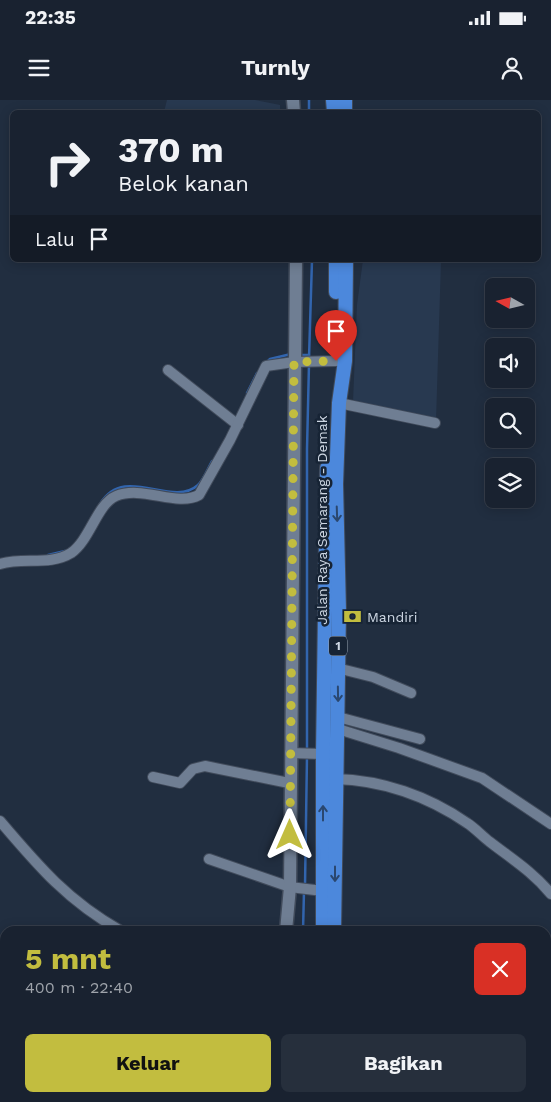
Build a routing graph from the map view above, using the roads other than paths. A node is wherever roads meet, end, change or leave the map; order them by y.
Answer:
1 (296, 262) edge
2 (336, 262) edge
3 (346, 262) edge
4 (295, 362) junction
5 (332, 362) junction
6 (168, 370) dead end
7 (339, 403) junction
8 (238, 424) junction
9 (436, 424) dead end
10 (0, 564) edge
11 (337, 668) junction
12 (411, 693) dead end
13 (338, 723) junction
14 (420, 739) dead end
15 (292, 753) junction
16 (321, 754) junction
17 (153, 777) dead end
18 (335, 779) junction
19 (290, 783) junction
20 (0, 821) edge
21 (551, 824) edge
22 (329, 841) junction
23 (209, 860) dead end
24 (291, 887) junction
25 (320, 891) junction
26 (551, 894) edge
27 (114, 926) edge
28 (287, 926) edge
29 (331, 926) edge
30 (333, 926) edge

1 - 4 street
2 - 5 highway, Jalan Raya Semarang - Demak / 1
3 - 7 highway, Jalan Raya Semarang - Demak / 1
4 - 5 street
4 - 8 street
4 - 15 street
5 - 16 highway, Jalan Raya Semarang - Demak / 1
6 - 8 street
7 - 9 street
7 -> 11 highway, Jalan Raya Semarang - Demak / 1
8 - 10 street
11 - 12 street
11 -> 13 highway, Jalan Raya Semarang - Demak / 1
13 - 14 street
13 - 18 highway, Jalan Raya Semarang - Demak / 1
13 - 21 street
15 - 16 street
15 - 19 street
22 -> 16 highway, Jalan Raya Semarang - Demak / 1
17 - 19 street
18 - 22 highway, Jalan Raya Semarang - Demak / 1
18 - 26 street
19 - 24 street
20 - 27 street
22 - 25 highway, Jalan Raya Semarang - Demak / 1
22 -> 30 highway, Jalan Raya Semarang - Demak / 1
23 - 24 street
24 - 25 street
24 - 28 street
25 - 29 highway, Jalan Raya Semarang - Demak / 1

